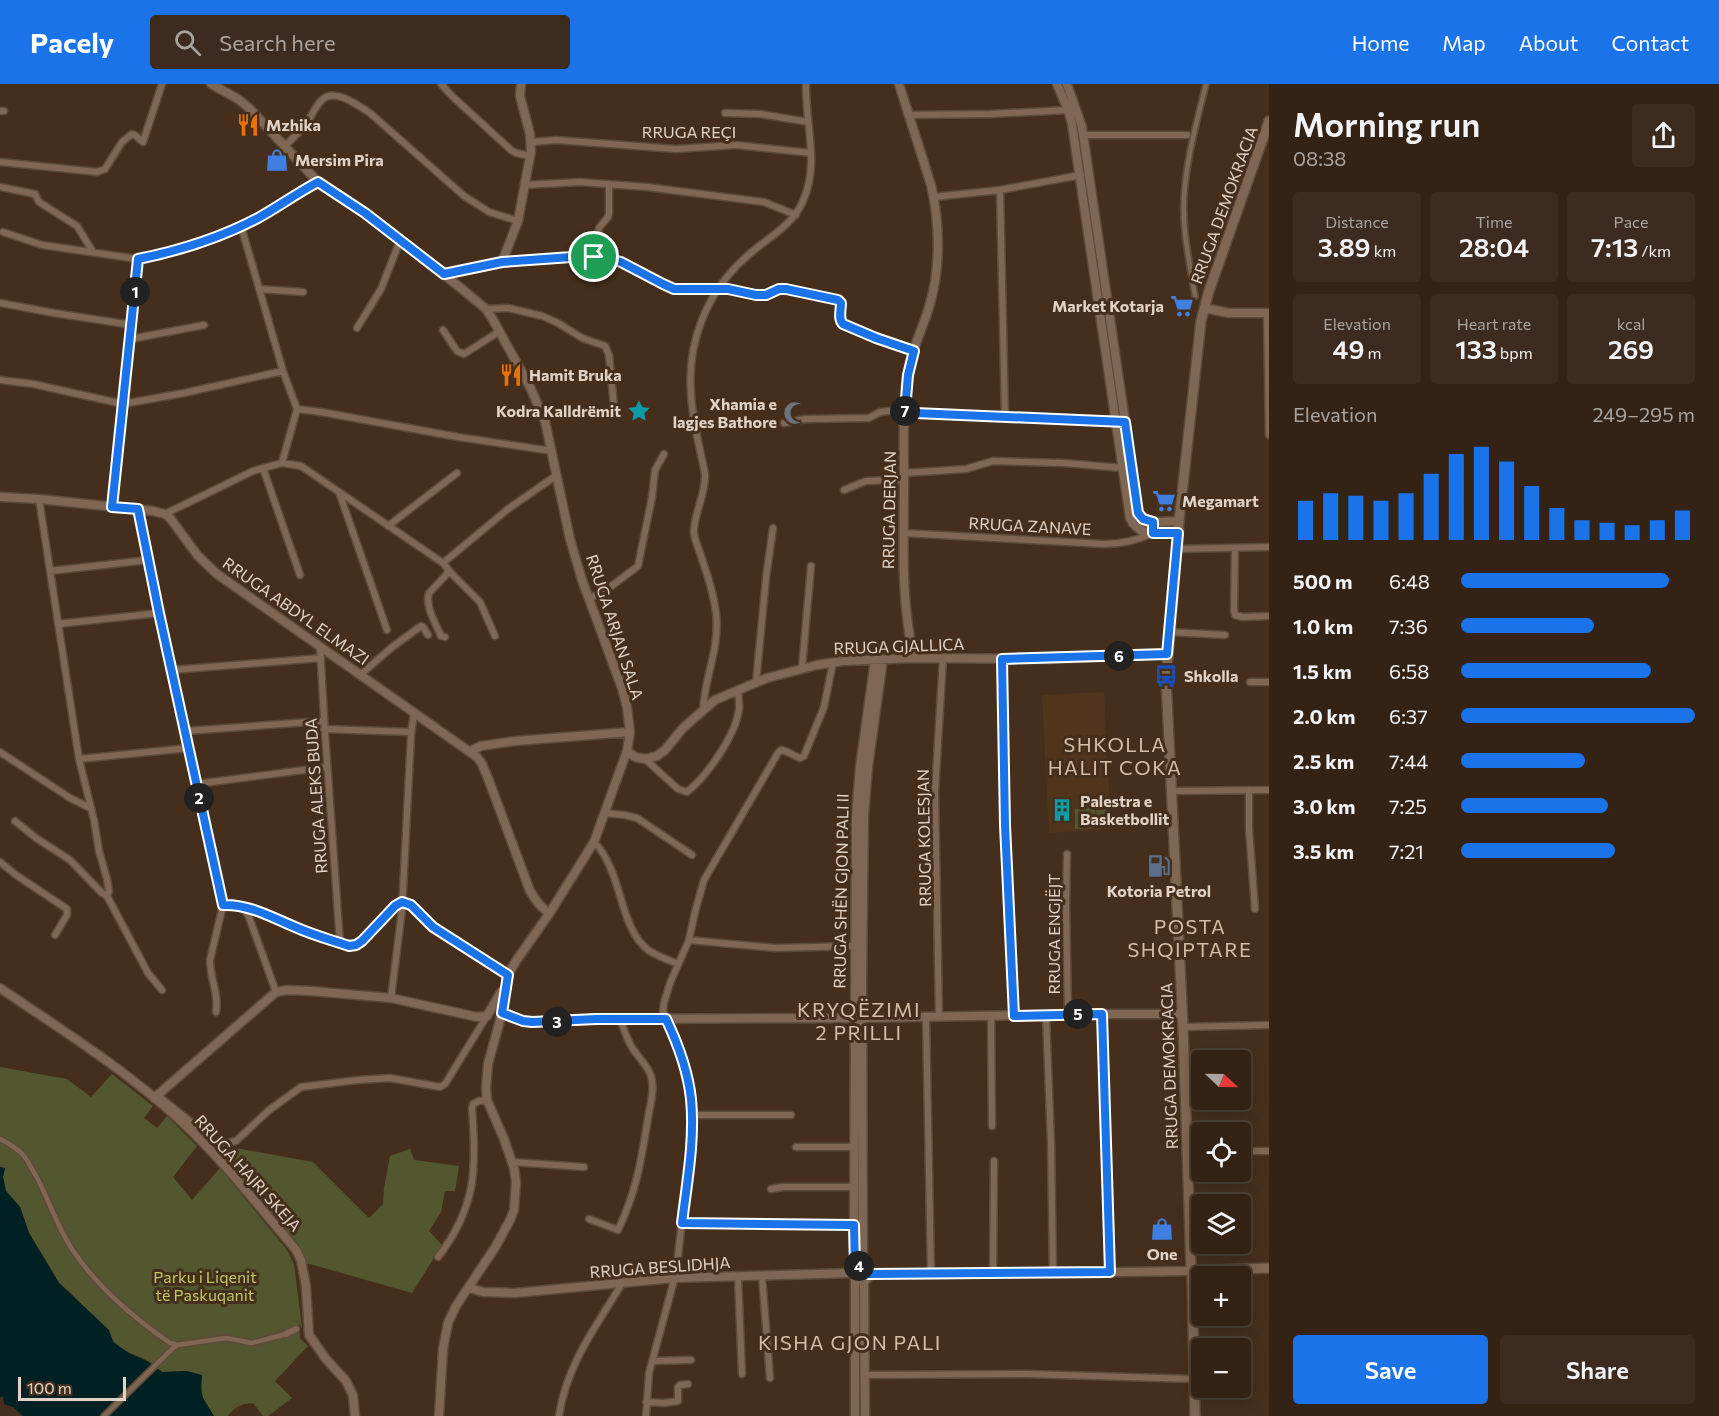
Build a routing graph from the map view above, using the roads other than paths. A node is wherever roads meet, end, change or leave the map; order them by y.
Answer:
1 (162, 84) edge
2 (211, 84) edge
3 (441, 84) edge
4 (520, 84) edge
5 (806, 84) edge
6 (899, 84) edge
7 (1058, 84) edge
8 (1067, 84) edge
9 (1206, 84) edge
10 (1068, 110) junction
11 (725, 113) dead end
12 (908, 115) junction
13 (1269, 121) edge
14 (808, 122) junction
15 (1083, 135) junction
16 (1187, 135) dead end
17 (532, 142) junction
18 (284, 147) junction
19 (811, 153) junction
20 (530, 156) junction
21 (0, 162) edge
22 (1084, 174) junction
23 (318, 182) junction
24 (609, 184) junction
25 (525, 185) junction
26 (0, 187) edge
27 (1000, 190) junction
28 (934, 197) junction
29 (796, 215) junction
30 (518, 220) junction
31 (241, 226) junction
32 (3, 232) dead end
33 (400, 241) junction
34 (93, 252) junction
35 (594, 257) junction
36 (138, 259) junction
37 (502, 262) junction
38 (444, 274) junction
39 (718, 288) junction
40 (259, 289) junction
41 (303, 292) dead end
42 (1195, 296) dead end
43 (0, 303) edge
44 (1204, 308) junction
45 (486, 309) junction
46 (1268, 313) edge
47 (132, 325) junction
48 (204, 325) dead end
49 (357, 328) dead end
50 (443, 330) dead end
51 (500, 331) junction
52 (131, 339) junction
53 (914, 351) junction
54 (283, 371) junction
55 (0, 380) edge
56 (123, 404) junction
57 (614, 406) dead end
58 (297, 409) junction
59 (905, 411) junction
60 (1005, 417) junction
61 (1114, 421) junction
62 (1125, 422) junction
63 (784, 423) dead end
64 (1269, 435) edge
65 (552, 451) junction
66 (664, 454) dead end
67 (282, 463) junction
68 (263, 468) junction
69 (1122, 468) junction
70 (457, 473) dead end
71 (557, 475) junction
72 (904, 476) junction
73 (844, 490) dead end
74 (339, 492) junction
75 (0, 497) edge
76 (39, 499) junction
77 (112, 507) junction
78 (138, 509) junction
79 (165, 514) junction
80 (1179, 521) junction
81 (1153, 522) junction
82 (388, 526) junction
83 (773, 528) dead end
84 (903, 532) junction
85 (1153, 533) junction
86 (1178, 533) junction
87 (1269, 547) edge
88 (1235, 548) junction
89 (1177, 549) junction
90 (148, 560) junction
91 (443, 563) junction
92 (811, 566) dead end
93 (448, 569) junction
94 (50, 571) junction
95 (300, 575) dead end
96 (590, 598) junction
97 (159, 613) junction
98 (1269, 616) edge
99 (58, 624) junction
100 (387, 630) dead end
101 (1169, 632) junction
102 (428, 635) dead end
103 (1225, 635) dead end
104 (495, 636) dead end
105 (445, 637) dead end
106 (320, 647) junction
107 (1167, 654) junction
108 (321, 658) junction
109 (914, 658) junction
110 (943, 658) junction
111 (879, 659) junction
112 (1002, 659) junction
113 (832, 662) junction
114 (802, 668) junction
115 (172, 670) junction
116 (360, 675) junction
117 (1250, 682) dead end
118 (1269, 682) edge
119 (756, 683) junction
120 (738, 691) junction
121 (703, 709) junction
122 (414, 712) junction
123 (324, 725) junction
124 (185, 731) junction
125 (411, 732) junction
126 (630, 732) junction
127 (189, 748) junction
128 (470, 751) junction
129 (627, 751) junction
130 (0, 752) edge
131 (80, 759) junction
132 (645, 759) junction
133 (327, 767) junction
134 (196, 784) junction
135 (1249, 790) junction
136 (1269, 790) edge
137 (1171, 792) junction
138 (90, 808) junction
139 (605, 813) junction
140 (15, 821) dead end
141 (594, 842) junction
142 (1067, 854) dead end
143 (692, 855) dead end
144 (0, 861) edge
145 (107, 896) junction
146 (402, 902) junction
147 (223, 905) junction
148 (243, 907) junction
149 (1255, 909) dead end
150 (549, 914) junction
151 (55, 935) dead end
152 (689, 940) junction
153 (340, 943) junction
154 (854, 946) junction
155 (678, 964) junction
156 (508, 975) junction
157 (0, 988) edge
158 (506, 989) junction
159 (162, 990) dead end
160 (276, 992) junction
161 (391, 998) junction
162 (216, 1012) dead end
163 (502, 1013) junction
164 (1068, 1014) junction
165 (1102, 1014) junction
166 (1182, 1014) junction
167 (991, 1016) junction
168 (1014, 1016) junction
169 (1046, 1016) junction
170 (487, 1017) junction
171 (926, 1017) junction
172 (939, 1017) junction
173 (859, 1018) junction
174 (620, 1019) junction
175 (666, 1019) junction
176 (1269, 1025) edge
177 (1183, 1027) junction
178 (156, 1096) junction
179 (487, 1100) junction
180 (692, 1115) junction
181 (791, 1115) dead end
182 (992, 1126) dead end
183 (0, 1139) edge
184 (795, 1147) dead end
185 (854, 1147) junction
186 (1255, 1151) dead end
187 (1269, 1151) edge
188 (994, 1161) dead end
189 (512, 1162) junction
190 (584, 1167) dead end
191 (854, 1187) junction
192 (771, 1189) dead end
193 (589, 1219) dead end
194 (682, 1223) junction
195 (854, 1225) junction
196 (438, 1257) dead end
197 (1192, 1266) edge
198 (1251, 1268) edge
199 (1269, 1268) edge
200 (1191, 1270) edge
201 (1110, 1272) junction
202 (993, 1273) junction
203 (1053, 1273) junction
204 (858, 1274) junction
205 (931, 1274) junction
206 (762, 1276) junction
207 (738, 1277) junction
208 (674, 1278) junction
209 (623, 1282) junction
210 (470, 1288) junction
211 (296, 1329) dead end
212 (286, 1334) joint
213 (170, 1343) junction
214 (177, 1345) junction
215 (169, 1352) junction
216 (691, 1360) dead end
217 (652, 1361) junction
218 (742, 1374) dead end
219 (865, 1375) junction
220 (770, 1378) dead end
221 (1191, 1379) edge
222 (688, 1384) dead end
223 (1195, 1398) edge
224 (646, 1402) junction
225 (104, 1416) edge
226 (355, 1416) edge
227 (439, 1416) edge
228 (559, 1416) edge
229 (645, 1416) edge
230 (855, 1416) edge
231 (865, 1416) edge
232 (1195, 1416) edge

1 - 21 street
2 - 18 street, RRUGA ARJAN SALA
3 - 20 street
4 - 17 street
5 - 14 street
6 - 12 street, RRUGA DERJAN
7 - 10 street
8 - 15 street
9 - 42 street
10 - 12 street
10 - 22 street
11 - 14 street
12 - 28 street, RRUGA DERJAN
13 - 44 main road, RRUGA DEMOKRACIA
14 - 19 street
15 - 16 street
15 - 22 street
17 - 19 street, RRUGA REÇI
17 - 20 street
18 - 23 street, RRUGA ARJAN SALA
18 - 30 street
19 - 29 street
20 - 25 street
22 - 27 street
22 - 61 street
22 - 62 street
23 - 31 street
23 - 33 street, RRUGA ARJAN SALA
24 - 25 street
24 - 29 street
24 - 35 street
25 - 30 street
26 - 34 street
27 - 28 street
27 - 60 street
28 - 53 street, RRUGA DERJAN
29 - 39 street
30 - 37 street
31 - 36 street
31 - 40 street
32 - 34 street
33 - 38 street, RRUGA ARJAN SALA
33 - 49 street
34 - 36 street
35 - 37 street
35 - 39 street
36 - 47 street
37 - 38 street
38 - 45 street, RRUGA ARJAN SALA
39 - 53 street
39 - 121 street
40 - 41 street
40 - 54 street
43 - 47 street
44 - 46 street
44 - 80 main road, RRUGA DEMOKRACIA
45 - 51 street, RRUGA ARJAN SALA
45 - 57 street
46 - 64 street
47 - 52 street
48 - 52 street
50 - 51 street
51 - 65 street, RRUGA ARJAN SALA
52 - 56 street
53 - 59 street, RRUGA DERJAN
54 - 56 street
54 - 58 street
55 - 56 street
56 - 77 street
58 - 65 street
58 - 67 street
59 - 60 street
59 - 63 street
59 - 72 street, RRUGA DERJAN
60 - 61 street
61 - 62 street
61 - 69 street
62 - 81 street
65 - 71 street, RRUGA ARJAN SALA
66 - 96 street
67 - 68 street
67 - 74 street
68 - 79 street
68 - 95 street
69 - 72 street
69 - 85 street
70 - 82 street
71 - 91 street
71 - 96 street, RRUGA ARJAN SALA
72 - 73 street
72 - 84 street, RRUGA DERJAN
74 - 82 street
74 - 100 street
75 - 76 street
76 - 77 street
76 - 94 street
77 - 78 street
78 - 79 street
78 - 90 street
79 - 106 street, RRUGA ABDYL ELMAZI
80 - 81 street
80 - 86 main road, RRUGA DEMOKRACIA
81 - 85 street
82 - 91 street
83 - 119 street
84 - 85 street, RRUGA ZANAVE
84 - 109 street, RRUGA DERJAN
85 - 86 street
86 - 89 main road, RRUGA DEMOKRACIA
87 - 88 street
88 - 89 street
88 - 98 street
89 - 101 main road, RRUGA DEMOKRACIA
90 - 94 street
90 - 97 street
91 - 93 street
92 - 114 street
93 - 104 street
93 - 105 street
94 - 99 street
96 - 126 street, RRUGA ARJAN SALA
97 - 99 street
97 - 115 street
99 - 131 street
101 - 103 street
101 - 107 main road, RRUGA DEMOKRACIA
102 - 116 street
106 - 108 street, RRUGA ALEKS BUDA
106 - 116 street, RRUGA ABDYL ELMAZI
107 - 112 street, RRUGA GJALLICA
107 - 137 main road, RRUGA DEMOKRACIA
108 - 115 street
108 - 123 street, RRUGA ALEKS BUDA
109 - 110 street, RRUGA GJALLICA
109 - 111 street, RRUGA GJALLICA
110 - 112 street, RRUGA GJALLICA
110 - 172 street, RRUGA KOLESJAN
111 - 113 street, RRUGA GJALLICA
111 - 154 street, RRUGA SHËN GJON PALI II
111 - 173 street, RRUGA SHËN GJON PALI II
112 - 168 street
113 - 114 street, RRUGA GJALLICA
113 - 152 street
114 - 119 street, RRUGA GJALLICA
115 - 124 street
116 - 122 street, RRUGA ABDYL ELMAZI
117 - 118 street
119 - 120 street, RRUGA GJALLICA
120 - 121 street, RRUGA GJALLICA
120 - 132 street
121 - 132 street, RRUGA GJALLICA
122 - 125 street
122 - 128 street, RRUGA ABDYL ELMAZI
123 - 124 street
123 - 125 street
123 - 133 street, RRUGA ALEKS BUDA
124 - 127 street
125 - 146 street
126 - 128 street
126 - 129 street, RRUGA ARJAN SALA
127 - 131 street
127 - 134 street
128 - 150 street
129 - 132 street
129 - 139 street, RRUGA ARJAN SALA
130 - 138 street
131 - 138 street
133 - 134 street
133 - 153 street, RRUGA ALEKS BUDA
134 - 147 street
135 - 136 street
135 - 137 street
135 - 149 street
137 - 166 main road, RRUGA DEMOKRACIA
138 - 145 street
139 - 141 street, RRUGA ARJAN SALA
139 - 143 street
140 - 145 street
141 - 150 street, RRUGA ARJAN SALA
141 - 155 street
142 - 164 street, RRUGA ENGJËJT
144 - 151 street
145 - 159 street
146 - 153 street
146 - 156 street
146 - 161 street
147 - 148 street
147 - 162 street
148 - 153 street
148 - 160 street
150 - 156 street, RRUGA ARJAN SALA
152 - 154 street
152 - 155 street
154 - 173 street, RRUGA SHËN GJON PALI II
155 - 175 street
156 - 158 street, RRUGA ARJAN SALA
157 - 178 street, RRUGA HAJRI SKEJA
158 - 163 street, RRUGA ARJAN SALA
158 - 170 street
160 - 161 street
160 - 178 street
161 - 170 street
163 - 174 street
163 - 179 street, RRUGA ARJAN SALA
164 - 165 street
164 - 169 street
165 - 166 street
165 - 201 street
166 - 177 main road, RRUGA DEMOKRACIA
167 - 168 street
167 - 172 street
167 - 182 street
168 - 169 street
169 - 203 street
170 - 178 street
171 - 172 street
171 - 173 street
171 - 205 street
173 - 175 street
173 - 185 street, RRUGA SHËN GJON PALI II
173 - 204 street, RRUGA SHËN GJON PALI II
174 - 175 street
174 - 193 street
175 - 180 street
176 - 177 street
177 - 197 main road, RRUGA DEMOKRACIA
178 - 226 street, RRUGA HAJRI SKEJA
179 - 189 street, RRUGA ARJAN SALA
179 - 196 street
180 - 181 street
180 - 194 street
183 - 213 street
184 - 185 street
185 - 191 street, RRUGA SHËN GJON PALI II
186 - 187 street
188 - 202 street
189 - 190 street
189 - 210 street, RRUGA ARJAN SALA
191 - 192 street
191 - 195 street, RRUGA SHËN GJON PALI II
194 - 195 street
194 - 208 street
195 - 204 street, RRUGA SHËN GJON PALI II
198 - 199 main road
200 - 201 street
201 - 203 street
202 - 203 street
202 - 205 street
204 - 205 street
204 - 206 street, RRUGA BESLIDHJA
204 - 219 street, RRUGA SHËN GJON PALI II
204 - 230 street, RRUGA SHËN GJON PALI II
206 - 207 street, RRUGA BESLIDHJA
206 - 220 street
207 - 208 street, RRUGA BESLIDHJA
207 - 218 street
208 - 209 street, RRUGA BESLIDHJA
208 - 217 street
209 - 210 street, RRUGA BESLIDHJA
209 - 228 street
210 - 227 street, RRUGA ARJAN SALA
211 - 212 street
212 - 214 street
213 - 214 street
213 - 215 street
214 - 215 street
215 - 225 street
216 - 217 street
217 - 224 street
219 - 221 street
219 - 231 street, RRUGA SHËN GJON PALI II
222 - 224 street
223 - 232 main road, RRUGA DEMOKRACIA
224 - 229 street

